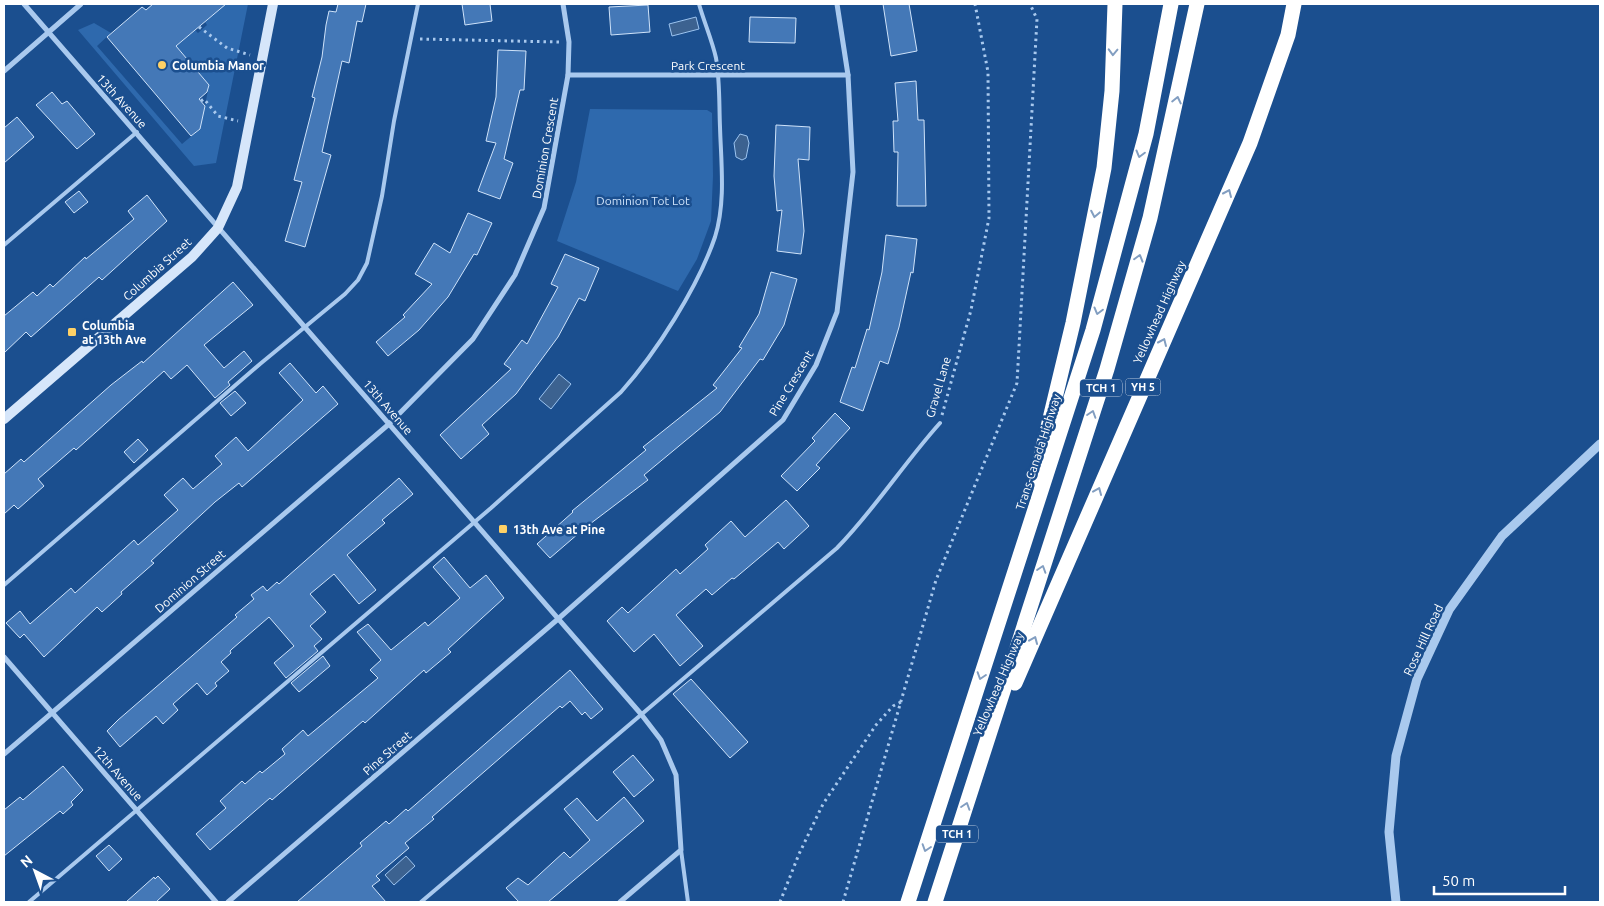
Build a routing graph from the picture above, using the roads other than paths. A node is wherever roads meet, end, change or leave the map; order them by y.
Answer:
1 (24, 4) edge
2 (81, 4) edge
3 (272, 4) edge
4 (418, 4) edge
5 (563, 4) edge
6 (699, 4) edge
7 (838, 4) edge
8 (1115, 4) edge
9 (1171, 4) edge
10 (1197, 4) edge
11 (1294, 4) edge
12 (47, 33) junction
13 (4, 71) edge
14 (568, 75) junction
15 (717, 75) junction
16 (848, 75) junction
17 (137, 132) junction
18 (218, 228) junction
19 (4, 245) edge
20 (305, 327) junction
21 (4, 419) edge
22 (940, 423) road end
23 (389, 424) junction
24 (1600, 444) edge
25 (474, 523) junction
26 (4, 585) edge
27 (1007, 597) junction
28 (558, 618) junction
29 (4, 658) edge
30 (53, 712) junction
31 (641, 714) junction
32 (4, 754) edge
33 (980, 765) junction
34 (137, 810) junction
35 (681, 850) junction
36 (29, 902) edge
37 (216, 902) edge
38 (228, 902) edge
39 (421, 902) edge
40 (620, 902) edge
41 (688, 902) edge
42 (908, 902) edge
43 (935, 902) edge
44 (1396, 902) edge

1 - 12 street, 13th Avenue
2 - 12 street
3 - 18 main road, Columbia Street
4 - 20 lane
5 - 14 street, Dominion Crescent
6 - 15 lane
7 - 16 street, Pine Crescent
8 -> 27 highway
9 -> 27 highway, Trans-Canada Highway / TCH 1
33 -> 10 highway, TCH 1
33 -> 11 highway, Yellowhead Highway / YH 5
12 - 13 street
12 - 17 street, 13th Avenue
14 - 15 street, Park Crescent
14 - 23 street, Dominion Crescent
15 - 16 street, Park Crescent
15 - 25 lane
16 - 28 street, Pine Crescent
17 - 18 street, 13th Avenue
17 - 19 lane
18 - 20 street, 13th Avenue
18 - 21 main road, Columbia Street
20 - 23 street, 13th Avenue
20 - 26 lane
22 - 31 lane, Gravel Lane
23 - 25 street, 13th Avenue
23 - 30 street, Dominion Street
24 - 44 street, Rose Hill Road
25 - 28 street, 13th Avenue
25 - 34 lane
27 -> 42 highway, Trans-Canada Highway / TCH 1
28 - 31 street, 13th Avenue
28 - 38 street, Pine Street
29 - 30 street, 12th Avenue
30 - 32 street, Dominion Street
30 - 34 street, 12th Avenue
31 - 35 street, 13th Avenue
31 - 39 lane, Gravel Lane
43 -> 33 highway, TCH 1
34 - 36 lane
34 - 37 street, 12th Avenue
35 - 40 street
35 - 41 lane

